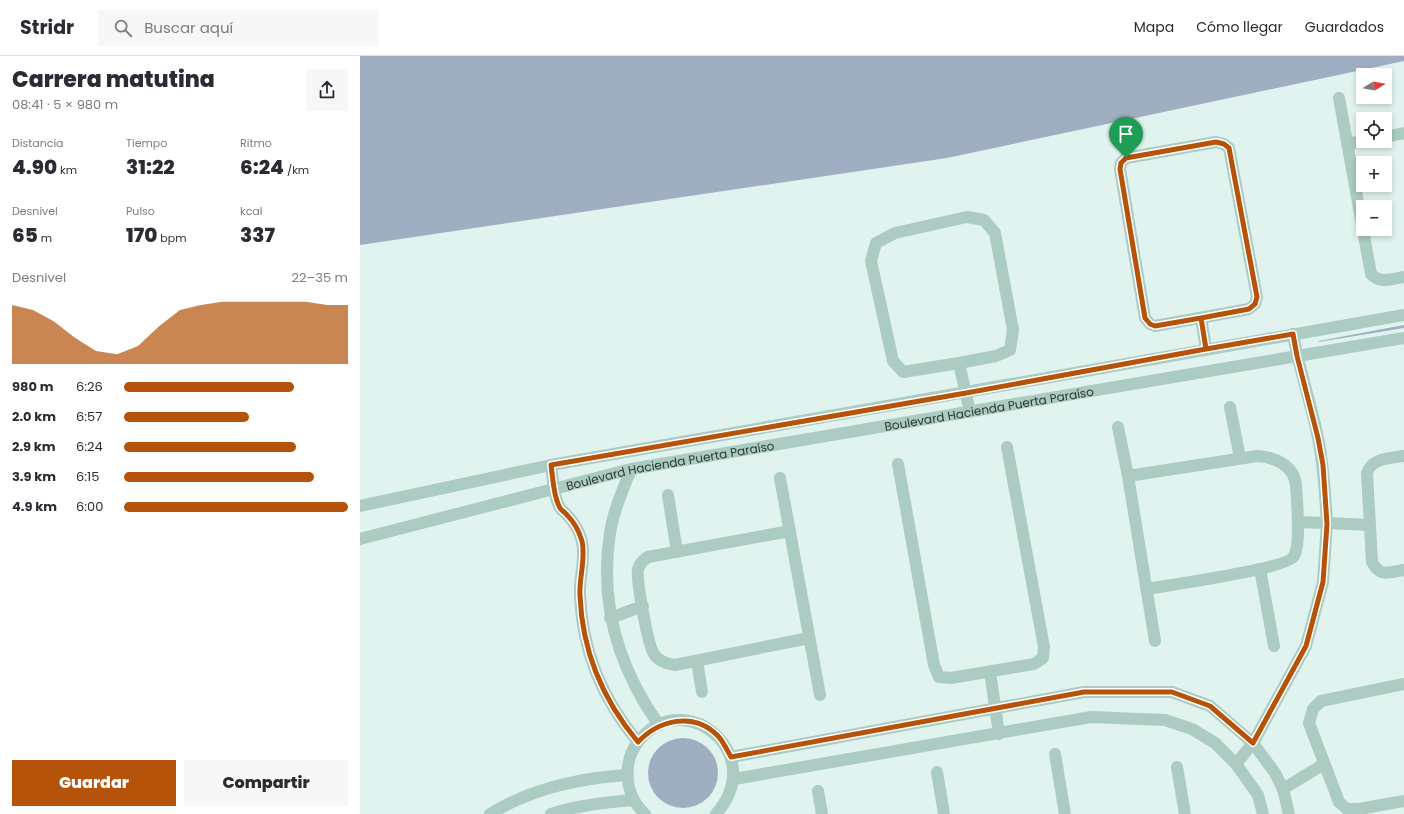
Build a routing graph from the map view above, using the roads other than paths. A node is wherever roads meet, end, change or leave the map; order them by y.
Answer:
1 (1339, 98) dead end
2 (1404, 133) edge
3 (1392, 136) edge
4 (1356, 142) edge
5 (1347, 144) junction
6 (1404, 277) edge
7 (1404, 315) edge
8 (1201, 318) junction
9 (1293, 334) junction
10 (1404, 338) edge
11 (1206, 349) junction
12 (1297, 356) junction
13 (959, 363) junction
14 (966, 393) junction
15 (1230, 407) dead end
16 (970, 412) junction
17 (1118, 427) dead end
18 (1007, 447) dead end
19 (1404, 456) edge
20 (1240, 458) junction
21 (898, 464) dead end
22 (551, 465) junction
23 (631, 469) junction
24 (1128, 476) junction
25 (780, 478) dead end
26 (555, 490) junction
27 (668, 495) dead end
28 (360, 506) edge
29 (1298, 522) junction
30 (1327, 524) junction
31 (1370, 525) junction
32 (790, 531) junction
33 (360, 539) edge
34 (677, 552) junction
35 (1260, 569) junction
36 (1404, 570) edge
37 (1147, 589) junction
38 (642, 606) junction
39 (610, 618) junction
40 (809, 638) junction
41 (1155, 641) dead end
42 (1274, 646) dead end
43 (697, 661) junction
44 (990, 672) junction
45 (1404, 684) edge
46 (702, 692) dead end
47 (820, 695) dead end
48 (995, 709) junction
49 (659, 725) junction
50 (998, 734) junction
51 (638, 742) junction
52 (1253, 743) junction
53 (1054, 754) dead end
54 (731, 757) junction
55 (1236, 764) junction
56 (1324, 764) junction
57 (1177, 767) dead end
58 (937, 772) dead end
59 (627, 775) junction
60 (734, 779) junction
61 (1283, 789) junction
62 (818, 791) dead end
63 (634, 800) junction
64 (1404, 801) edge
65 (490, 814) edge
66 (551, 814) edge
67 (646, 814) edge
68 (716, 814) edge
69 (822, 814) edge
70 (944, 814) edge
71 (1065, 814) edge
72 (1185, 814) edge
73 (1263, 814) edge
74 (1289, 814) edge

1 - 5 street
2 - 3 street
4 - 5 street
5 - 6 street
7 - 9 street, Boulevard Hacienda Puerta Paraíso
8 - 8 street
8 - 11 street
9 - 11 street, Boulevard Hacienda Puerta Paraíso
9 - 12 street
10 - 12 street, Boulevard Hacienda Puerta Paraíso
11 - 14 street, Boulevard Hacienda Puerta Paraíso
12 - 16 street, Boulevard Hacienda Puerta Paraíso
12 - 30 street
13 - 13 street
13 - 14 street
14 - 16 street
14 - 22 street, Boulevard Hacienda Puerta Paraíso
15 - 20 street
16 - 23 street, Boulevard Hacienda Puerta Paraíso
17 - 24 street
18 - 44 street
19 - 31 street
20 - 24 street
20 - 29 street
21 - 44 street
22 - 26 street, Boulevard Hacienda Puerta Paraíso
22 - 28 street
23 - 26 street, Boulevard Hacienda Puerta Paraíso
23 - 39 street
24 - 37 street
25 - 32 street
26 - 33 street
26 - 51 street
27 - 34 street
29 - 30 street
29 - 35 street
30 - 31 street
30 - 52 street
31 - 36 street
32 - 34 street
32 - 40 street
34 - 38 street
35 - 37 street
35 - 42 street
37 - 41 street
38 - 39 street
38 - 43 street
39 - 49 street
40 - 43 street
40 - 47 street
43 - 46 street
44 - 48 street
45 - 56 street
48 - 50 street
48 - 52 street
48 - 54 street
49 - 51 street
49 - 54 street
50 - 55 street
50 - 60 street
51 - 59 street
52 - 55 street
52 - 61 street
53 - 71 street
54 - 60 street
55 - 73 street
56 - 61 street
56 - 64 street
57 - 72 street
58 - 70 street
59 - 63 street
59 - 65 street
60 - 68 street
61 - 74 street
62 - 69 street
63 - 66 street
63 - 67 street

